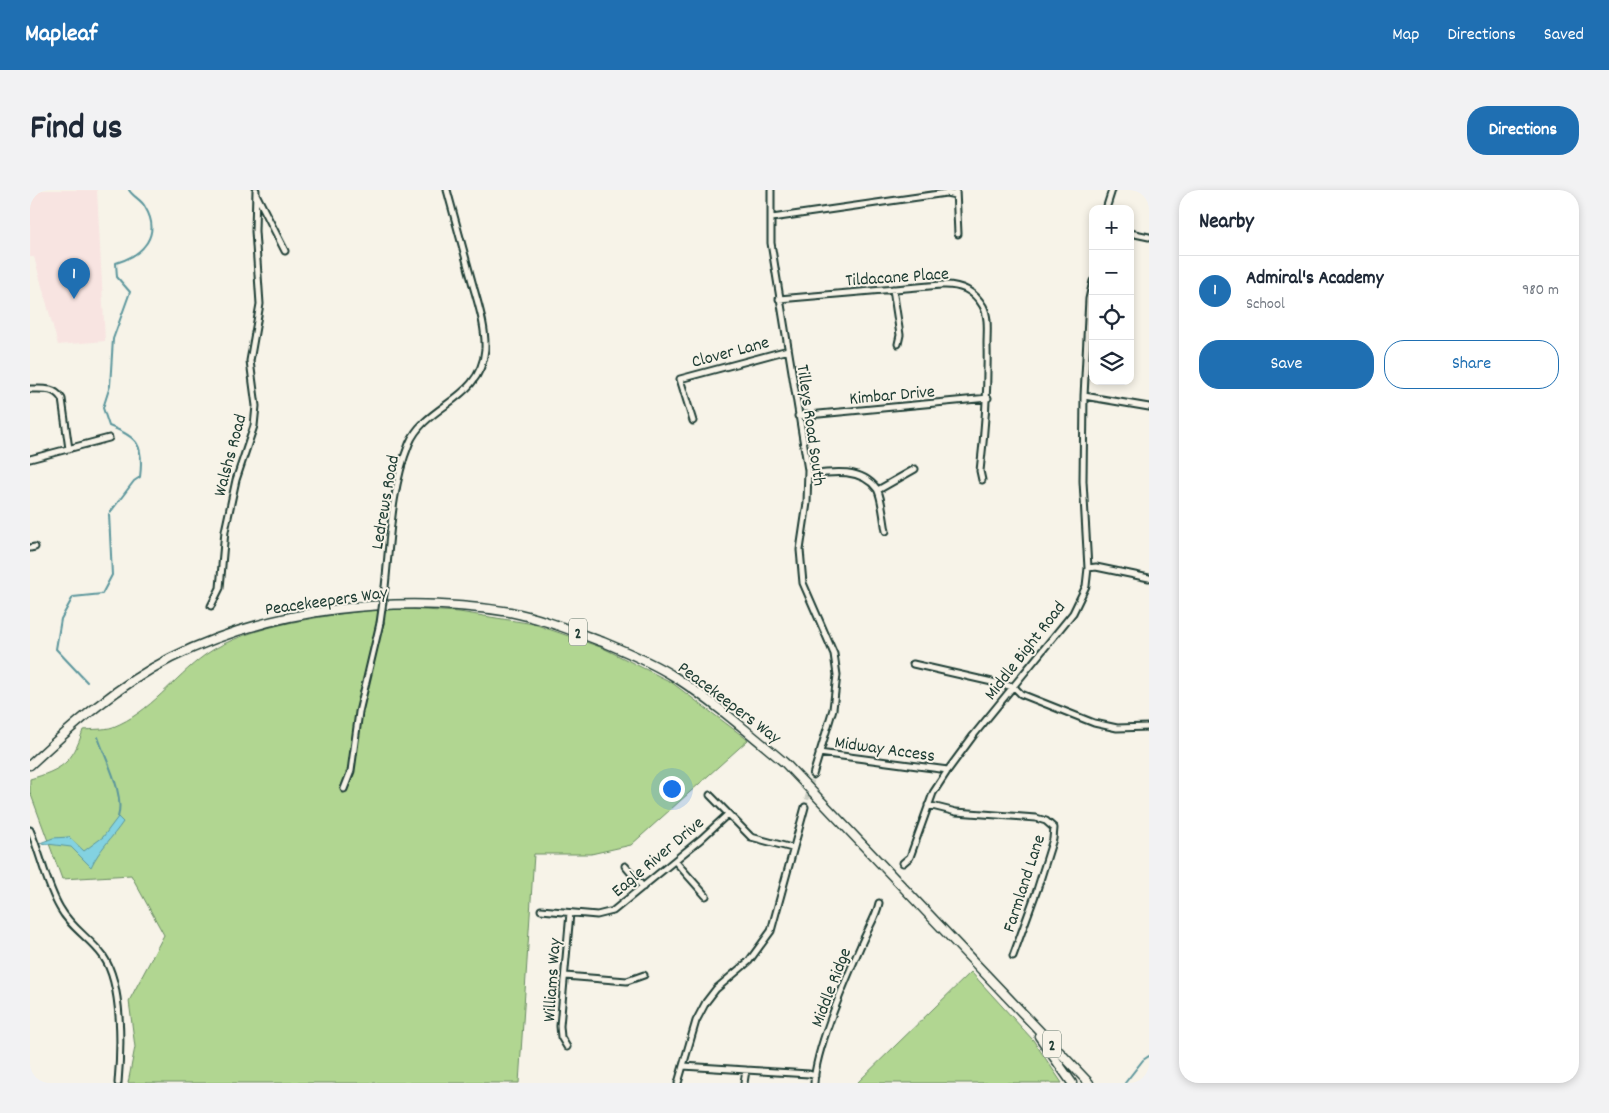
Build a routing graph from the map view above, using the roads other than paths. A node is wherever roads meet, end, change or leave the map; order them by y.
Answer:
1 (447, 190) edge
2 (771, 190) edge
3 (1112, 190) edge
4 (256, 192) edge
5 (956, 192) edge
6 (1107, 205) edge
7 (772, 218) junction
8 (958, 234) dead end
9 (1134, 234) edge
10 (1149, 237) edge
11 (285, 251) dead end
12 (893, 289) junction
13 (1090, 295) edge
14 (779, 299) junction
15 (898, 344) dead end
16 (788, 350) junction
17 (30, 390) edge
18 (1084, 396) junction
19 (988, 398) junction
20 (1149, 407) edge
21 (798, 416) junction
22 (693, 420) dead end
23 (109, 438) dead end
24 (68, 449) junction
25 (30, 459) edge
26 (915, 469) dead end
27 (808, 475) junction
28 (982, 480) dead end
29 (878, 490) junction
30 (886, 532) dead end
31 (1088, 568) junction
32 (1149, 578) edge
33 (210, 606) dead end
34 (913, 664) dead end
35 (1014, 687) junction
36 (1149, 727) edge
37 (819, 753) junction
38 (30, 765) edge
39 (948, 770) junction
40 (813, 775) tunnel mouth
41 (344, 789) dead end
42 (710, 795) dead end
43 (928, 805) junction
44 (805, 807) tunnel mouth
45 (728, 814) junction
46 (30, 830) edge
47 (792, 848) junction
48 (675, 861) junction
49 (903, 863) dead end
50 (625, 866) dead end
51 (643, 887) junction
52 (706, 896) dead end
53 (879, 903) dead end
54 (541, 910) dead end
55 (570, 913) junction
56 (1013, 956) dead end
57 (644, 974) dead end
58 (565, 976) junction
59 (1025, 1016) junction
60 (567, 1047) dead end
61 (683, 1066) junction
62 (746, 1070) junction
63 (815, 1076) junction
64 (118, 1083) edge
65 (678, 1083) edge
66 (744, 1083) edge
67 (814, 1083) edge
68 (1072, 1083) edge
69 (1090, 1083) edge

1 - 41 street, Ledrews Road, bridge
2 - 7 street, Tilleys Road South
3 - 6 street
4 - 11 street
4 - 33 street, Walshs Road
5 - 7 street
5 - 8 street
7 - 14 street, Tilleys Road South
9 - 10 street
12 - 14 street, Tildacane Place
12 - 15 street
12 - 19 street, Tildacane Place
13 - 18 street, Middle Bight Road
14 - 16 street, Tilleys Road South
16 - 21 street, Tilleys Road South
16 - 22 street, Clover Lane
17 - 24 street
18 - 20 street
18 - 31 street, Middle Bight Road
19 - 21 street, Kimbar Drive
19 - 28 street, Tildacane Place
21 - 27 street, Tilleys Road South
23 - 24 street
24 - 25 street
26 - 29 street
27 - 29 street
27 - 37 street, Tilleys Road South
29 - 30 street
31 - 32 street
31 - 35 street, Middle Bight Road
34 - 35 street
35 - 36 street
35 - 39 street, Middle Bight Road
37 - 39 street, Midway Access
37 - 40 street, Tilleys Road South
38 - 59 highway, Peacekeepers Way / 2
39 - 43 street, Middle Bight Road
42 - 45 street
43 - 49 street, Middle Bight Road
43 - 56 street, Farmland Lane
44 - 47 street
45 - 47 street
45 - 48 street, Eagle River Drive
46 - 64 street
47 - 61 street
48 - 51 street, Eagle River Drive
48 - 52 street
50 - 51 street
51 - 55 street, Eagle River Drive
53 - 63 street, Middle Ridge
54 - 55 street, Eagle River Drive
55 - 58 street, Williams Way
57 - 58 street
58 - 60 street, Williams Way
59 - 68 highway
59 - 69 highway, Peacekeepers Way / 2
61 - 62 street
61 - 65 street
62 - 63 street
62 - 66 street
63 - 67 street, Middle Ridge

